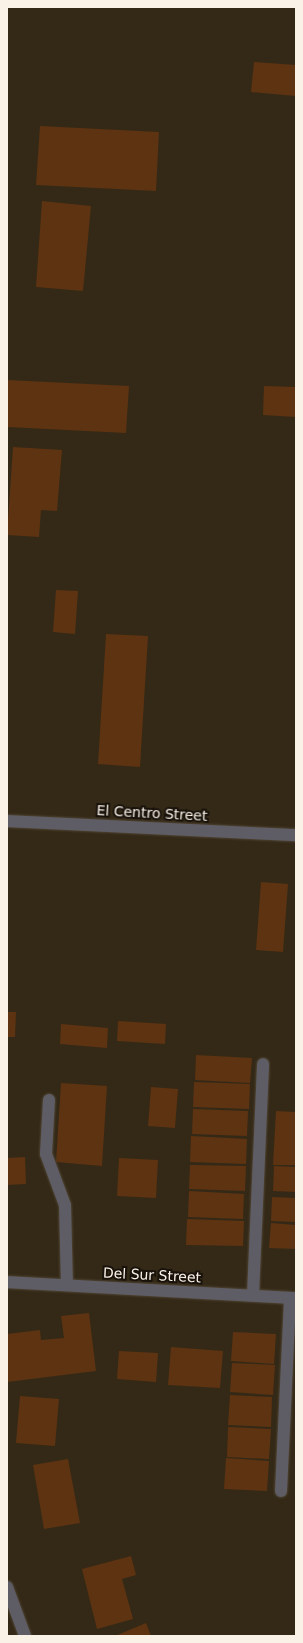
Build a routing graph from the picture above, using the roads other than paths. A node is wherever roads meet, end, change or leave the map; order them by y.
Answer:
1 (7, 821) edge
2 (296, 835) edge
3 (263, 1064) dead end
4 (49, 1100) dead end
5 (7, 1282) edge
6 (67, 1285) junction
7 (253, 1295) junction
8 (293, 1298) edge
9 (281, 1490) dead end
10 (7, 1587) edge
11 (25, 1636) edge

1 - 2 street, El Centro Street
3 - 7 street
4 - 6 street
5 - 6 street, Del Sur Street
6 - 7 street, Del Sur Street
7 - 8 street, Del Sur Street
8 - 9 street
10 - 11 street

